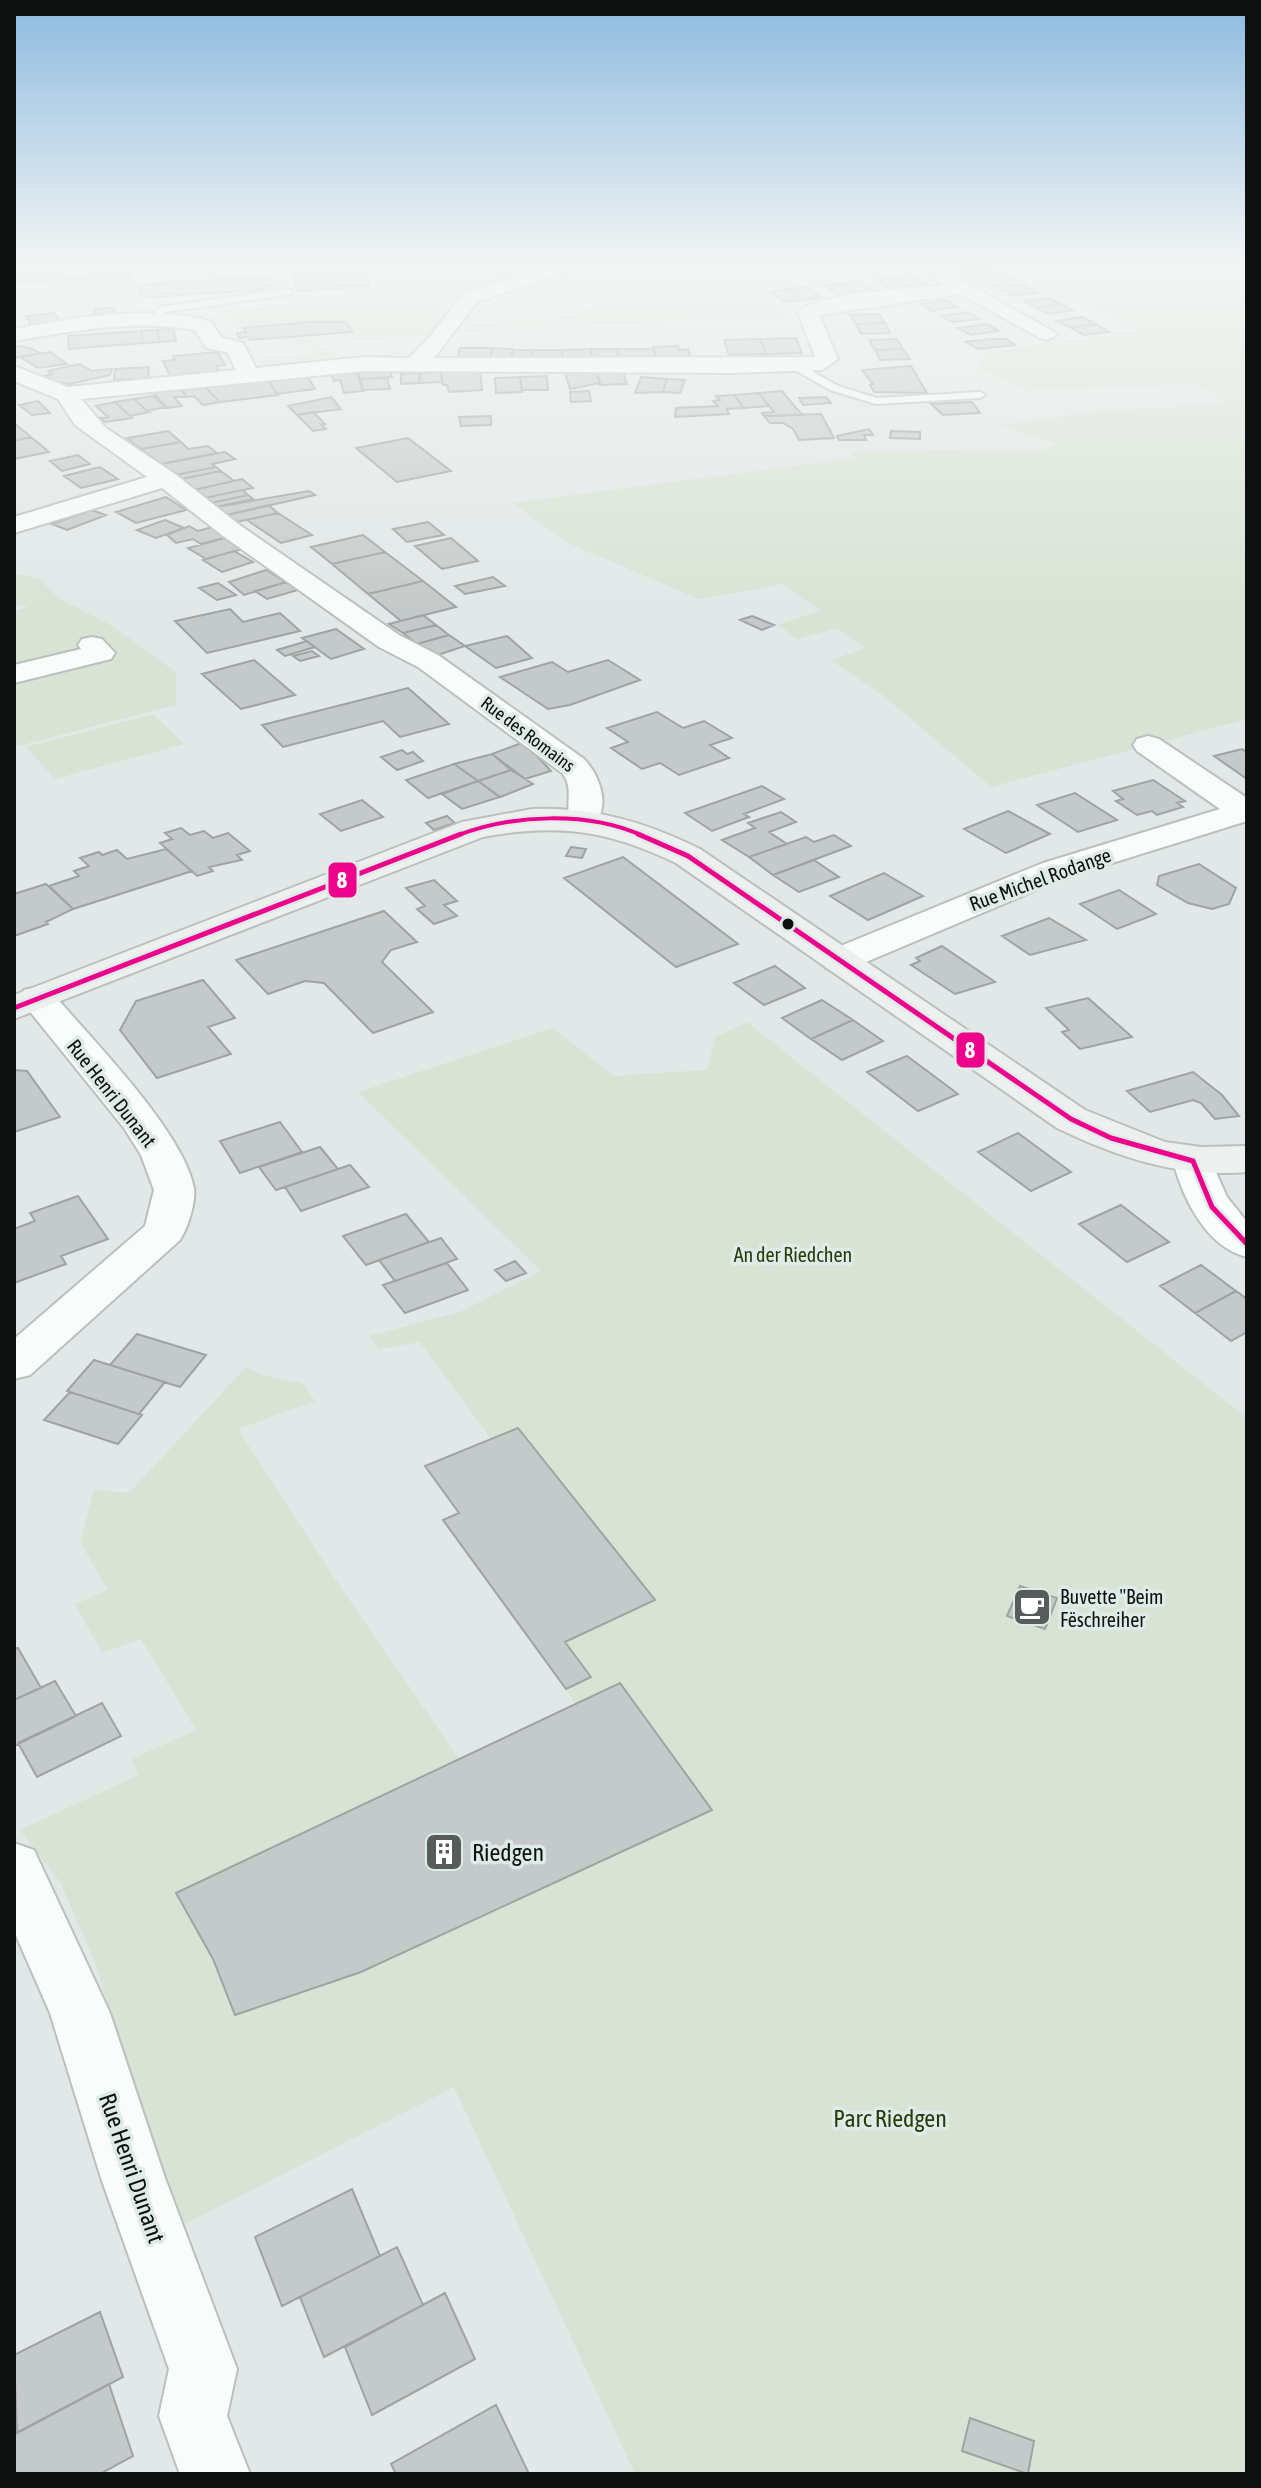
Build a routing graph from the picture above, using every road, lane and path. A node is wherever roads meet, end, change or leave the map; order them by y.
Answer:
1 (32, 380) edge
2 (186, 380) edge
3 (820, 380) edge
4 (66, 394) junction
5 (980, 395) dead end
6 (166, 479) junction
7 (14, 525) edge
8 (92, 645) dead end
9 (14, 674) edge
10 (1148, 745) dead end
11 (1246, 812) edge
12 (584, 818) junction
13 (839, 960) junction
14 (26, 1003) edge
15 (1247, 1159) edge
16 (1193, 1161) junction
17 (1247, 1244) edge
18 (14, 1364) edge
19 (14, 1867) edge
20 (215, 2474) edge

1 - 4 street
2 - 4 street
3 - 5 lane
4 - 6 street, Rue des Romains
6 - 7 street
6 - 12 street, Rue des Romains
8 - 9 street
10 - 11 street, Rue Michel Rodange
11 - 13 street, Rue Michel Rodange
12 - 13 main road
12 - 14 main road
13 - 16 main road
14 - 18 street, Rue Henri Dunant
15 - 16 main road
16 - 17 street
19 - 20 street, Rue Henri Dunant

